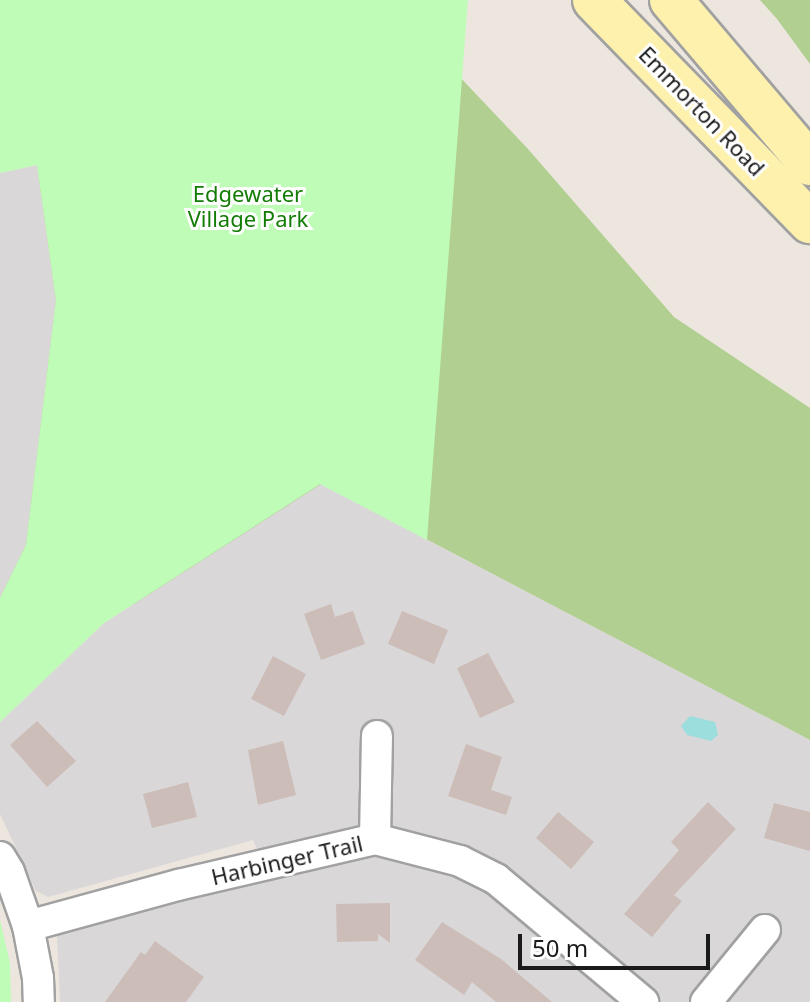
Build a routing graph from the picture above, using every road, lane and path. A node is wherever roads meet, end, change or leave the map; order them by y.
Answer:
1 (594, 0) edge
2 (671, 0) edge
3 (810, 164) edge
4 (810, 222) edge
5 (377, 736) dead end
6 (375, 839) junction
7 (0, 857) edge
8 (28, 926) junction
9 (765, 930) dead end
10 (39, 1002) edge
11 (643, 1002) edge
12 (706, 1002) edge

1 - 4 main road, Emmorton Road
2 - 3 main road, Emmorton Road
5 - 6 street
6 - 8 street, Harbinger Trail
6 - 11 street, Harbinger Trail
7 - 8 street
8 - 10 street
9 - 12 street

